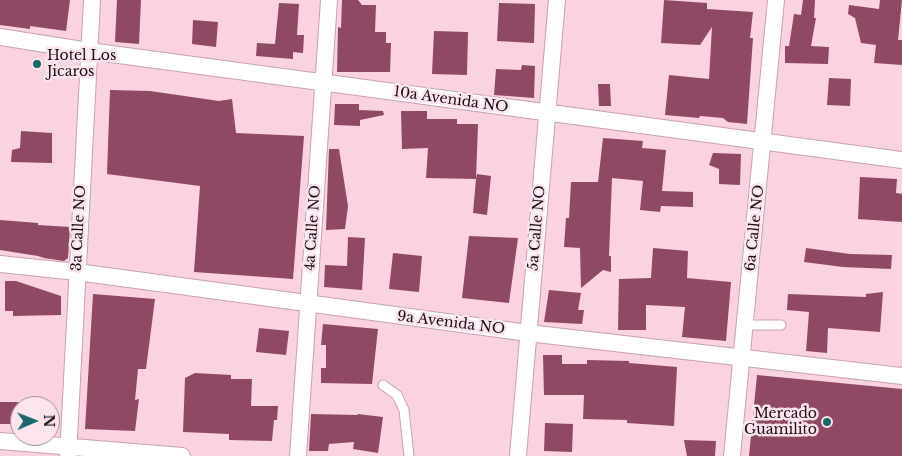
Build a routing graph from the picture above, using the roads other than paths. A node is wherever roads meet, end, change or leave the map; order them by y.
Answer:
1 (92, 0) edge
2 (329, 0) edge
3 (557, 0) edge
4 (776, 0) edge
5 (0, 37) edge
6 (88, 51) junction
7 (323, 82) junction
8 (547, 113) junction
9 (763, 142) junction
10 (902, 160) edge
11 (0, 264) edge
12 (77, 272) junction
13 (308, 304) junction
14 (745, 325) junction
15 (781, 325) dead end
16 (528, 333) junction
17 (742, 358) junction
18 (902, 376) edge
19 (383, 384) dead end
20 (0, 440) edge
21 (68, 451) edge
22 (182, 456) edge
23 (298, 456) edge
24 (409, 456) edge
25 (518, 456) edge
26 (732, 456) edge

1 - 6 street, 3a Calle NO
2 - 7 street, 4a Calle NO
3 - 8 street, 5a Calle NO
4 - 9 street, 6a Calle NO
5 - 6 street, 10a Avenida NO
6 - 7 street, 10a Avenida NO
6 - 12 street, 3a Calle NO
7 - 8 street, 10a Avenida NO
7 - 13 street, 4a Calle NO
8 - 9 street, 10a Avenida NO
8 - 16 street, 5a Calle NO
9 - 10 street, 10a Avenida NO
9 - 14 street, 6a Calle NO
11 - 12 street, 9a Avenida NO
12 - 13 street, 9a Avenida NO
12 - 21 street, 3a Calle NO
13 - 16 street, 9a Avenida NO
13 - 23 street, 4a Calle NO
14 - 15 lane
14 - 17 street, 6a Calle NO
16 - 17 street, 9a Avenida NO
16 - 25 street, 5a Calle NO
17 - 18 street, 9a Avenida NO
17 - 26 street, 6a Calle NO
19 - 24 lane
20 - 21 street
21 - 22 street

